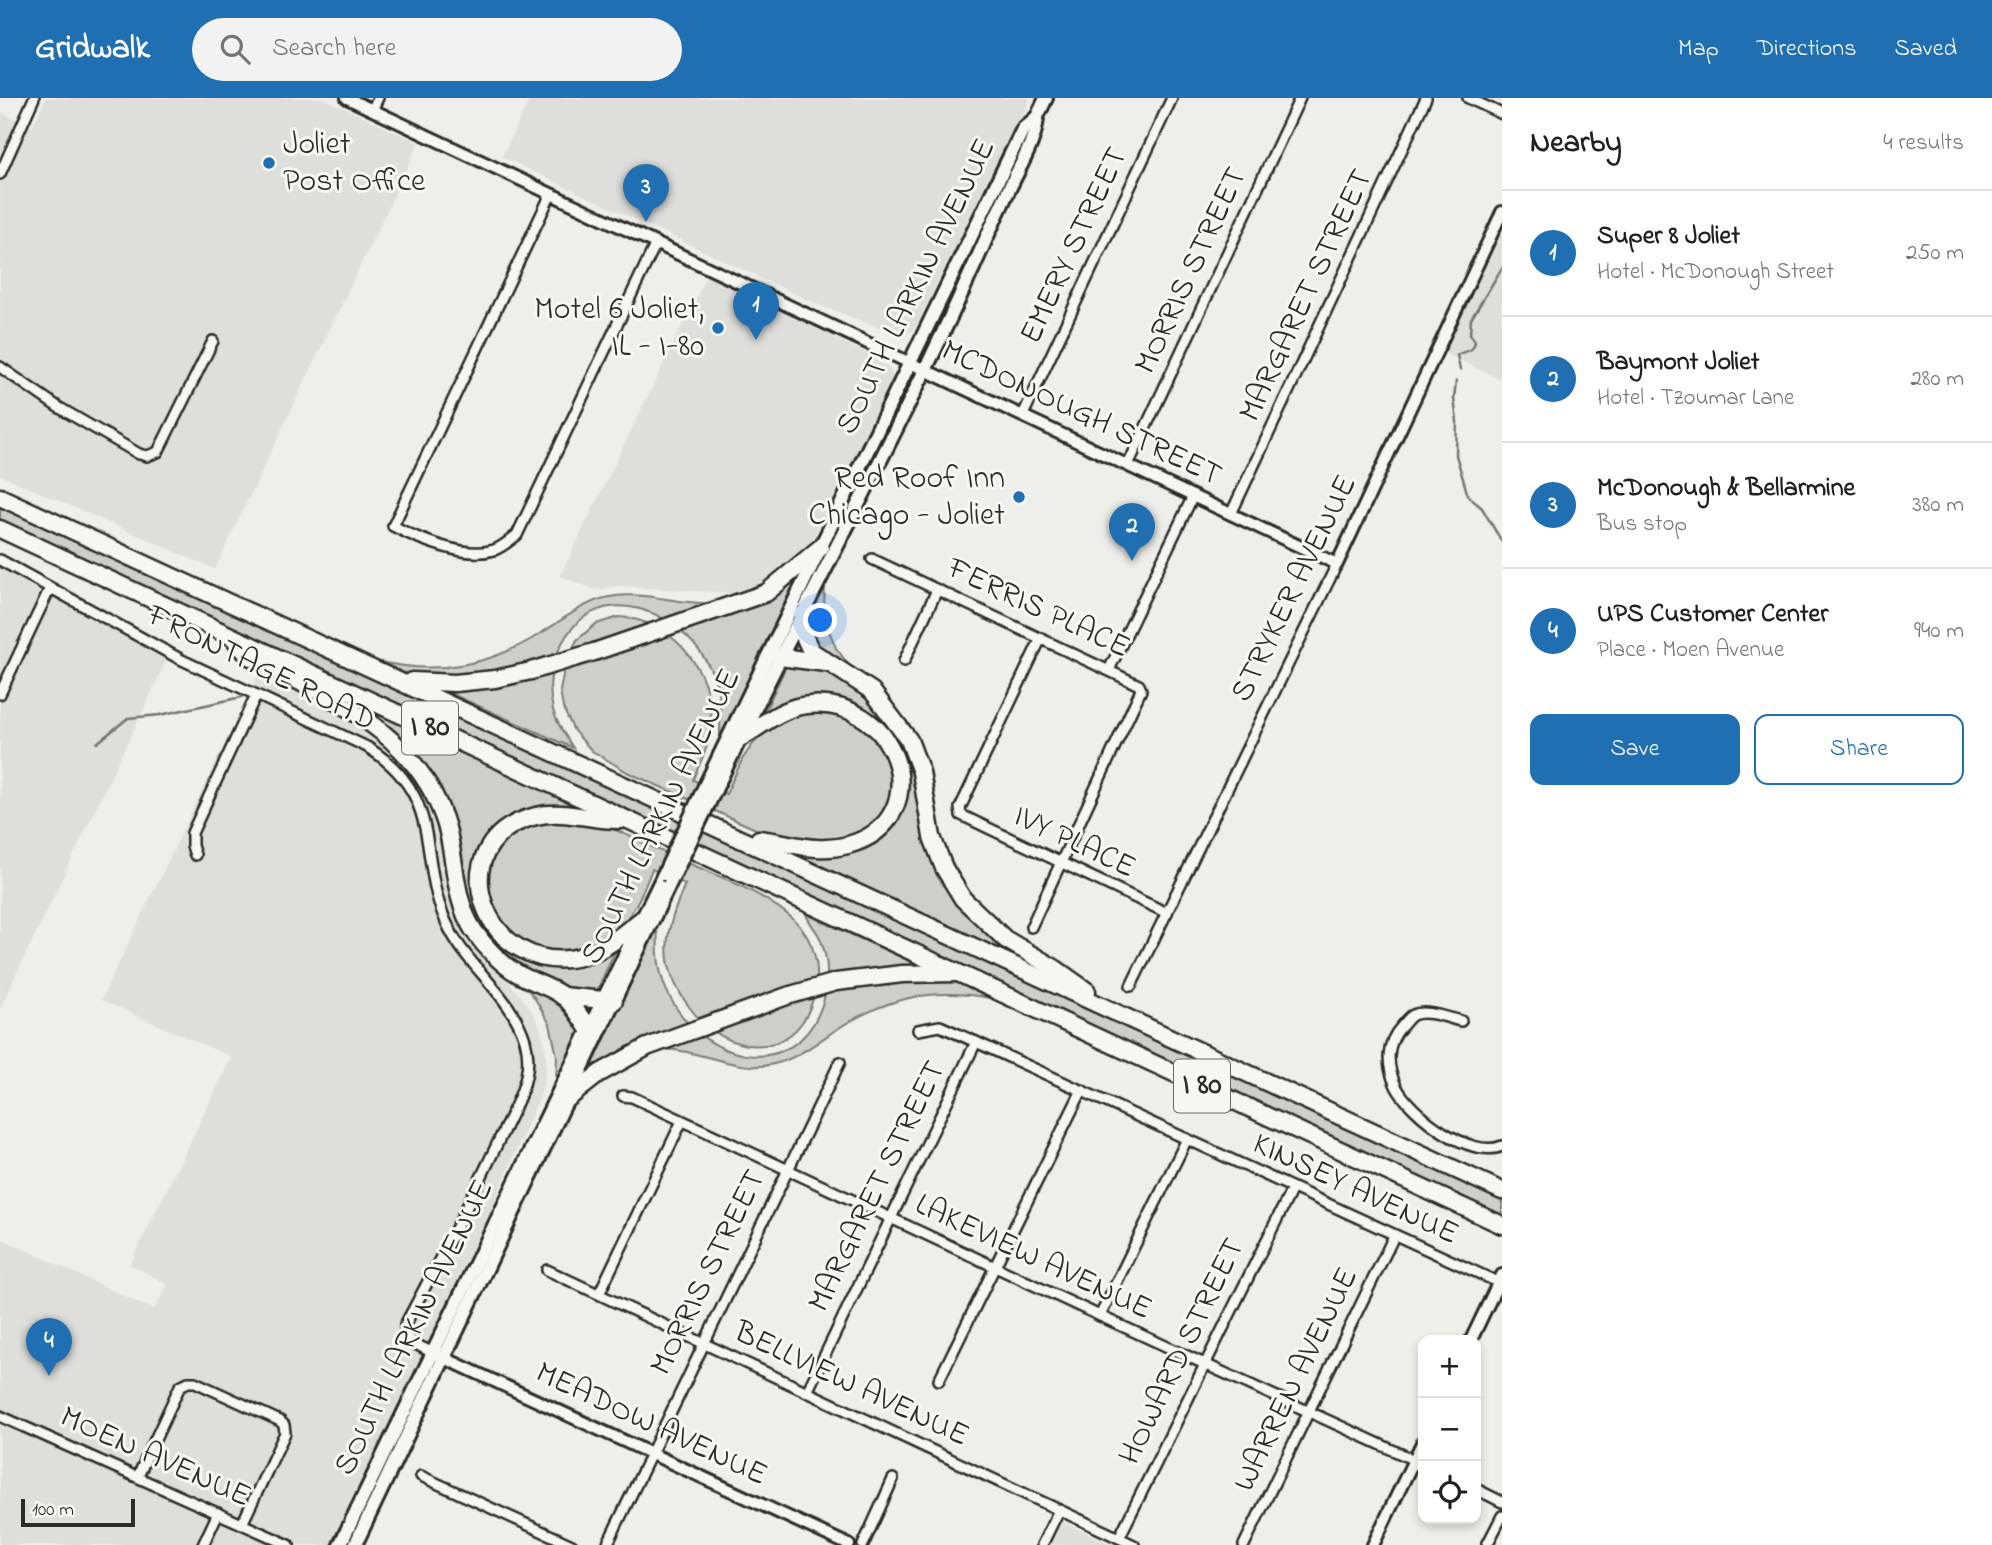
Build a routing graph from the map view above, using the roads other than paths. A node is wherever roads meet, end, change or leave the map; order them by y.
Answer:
1 (34, 98) edge
2 (347, 98) edge
3 (378, 98) edge
4 (1046, 98) edge
5 (1172, 98) edge
6 (1300, 98) edge
7 (1426, 98) edge
8 (1468, 98) edge
9 (372, 110) junction
10 (1502, 114) edge
11 (1037, 117) junction
12 (0, 174) edge
13 (551, 194) junction
14 (1502, 212) edge
15 (656, 243) junction
16 (213, 341) dead end
17 (910, 362) junction
18 (0, 367) edge
19 (926, 370) junction
20 (1023, 415) junction
21 (1128, 465) junction
22 (1193, 496) junction
23 (0, 497) edge
24 (1231, 514) junction
25 (0, 530) edge
26 (820, 548) junction
27 (872, 559) dead end
28 (0, 560) edge
29 (1337, 564) junction
30 (50, 588) junction
31 (937, 590) junction
32 (802, 615) junction
33 (232, 636) junction
34 (1041, 638) junction
35 (780, 657) junction
36 (904, 661) dead end
37 (828, 663) junction
38 (1109, 670) junction
39 (387, 675) junction
40 (0, 694) edge
41 (256, 695) junction
42 (740, 738) junction
43 (710, 788) junction
44 (629, 820) junction
45 (740, 838) junction
46 (195, 855) dead end
47 (1059, 862) junction
48 (666, 880) junction
49 (1167, 913) junction
50 (642, 919) junction
51 (1031, 927) dead end
52 (958, 973) junction
53 (1131, 986) dead end
54 (562, 996) junction
55 (608, 1000) junction
56 (1118, 1013) junction
57 (1461, 1021) dead end
58 (589, 1030) junction
59 (918, 1030) dead end
60 (976, 1042) junction
61 (840, 1062) dead end
62 (1082, 1090) junction
63 (623, 1096) dead end
64 (566, 1100) junction
65 (682, 1121) junction
66 (1187, 1139) junction
67 (1502, 1146) edge
68 (788, 1168) junction
69 (1292, 1189) junction
70 (1502, 1191) edge
71 (890, 1218) junction
72 (1501, 1224) edge
73 (1394, 1236) junction
74 (994, 1267) junction
75 (547, 1270) dead end
76 (1501, 1280) edge
77 (599, 1294) junction
78 (1100, 1316) junction
79 (1474, 1335) edge
80 (703, 1343) junction
81 (432, 1352) junction
82 (444, 1358) junction
83 (1205, 1363) junction
84 (939, 1380) dead end
85 (807, 1392) junction
86 (1308, 1411) junction
87 (0, 1416) edge
88 (650, 1453) junction
89 (1418, 1462) edge
90 (1418, 1464) edge
91 (138, 1476) junction
92 (421, 1476) dead end
93 (893, 1479) dead end
94 (1481, 1492) edge
95 (1502, 1502) edge
96 (1059, 1510) junction
97 (218, 1513) junction
98 (1502, 1516) edge
99 (242, 1524) junction
100 (1119, 1538) junction
101 (203, 1545) edge
102 (289, 1545) edge
103 (340, 1545) edge
104 (355, 1545) edge
105 (572, 1545) edge
106 (607, 1545) edge
107 (849, 1545) edge
108 (863, 1545) edge
109 (1042, 1545) edge
110 (1134, 1545) edge
111 (1244, 1545) edge
112 (1373, 1545) edge
113 (1487, 1545) edge

1 - 12 street
2 - 9 street, MCDONOUGH STREET
3 - 9 street
4 - 11 main road, SOUTH LARKIN AVENUE
5 - 20 street, EMERY STREET
6 - 21 street, MORRIS STREET
7 - 24 street, MARGARET STREET
8 - 10 street
9 - 13 street, MCDONOUGH STREET
11 - 17 main road, SOUTH LARKIN AVENUE
11 - 19 main road, SOUTH LARKIN AVENUE
13 - 15 street, MCDONOUGH STREET
13 - 15 street
14 - 29 street, STRYKER AVENUE
15 - 17 street, MCDONOUGH STREET
16 - 18 street
17 - 19 street, MCDONOUGH STREET
17 - 26 main road, SOUTH LARKIN AVENUE
19 - 20 street, MCDONOUGH STREET
19 - 32 main road, SOUTH LARKIN AVENUE
20 - 21 street, MCDONOUGH STREET
21 - 22 street, MCDONOUGH STREET
22 - 24 street, MCDONOUGH STREET
22 - 38 street
23 - 39 highway, I 80
24 - 29 street, MCDONOUGH STREET
25 - 33 highway, I 80
26 - 39 highway
26 - 43 main road, SOUTH LARKIN AVENUE
27 - 31 street, FERRIS PLACE
28 - 30 street, FRONTAGE ROAD
29 - 49 street, STRYKER AVENUE
30 - 40 street
30 - 41 street, FRONTAGE ROAD
31 - 34 street, FERRIS PLACE
31 - 36 street
32 - 35 main road, SOUTH LARKIN AVENUE
32 - 37 highway
33 - 44 highway, I 80
33 - 54 highway
34 - 38 street, FERRIS PLACE
34 - 47 street, IVY PLACE
35 - 37 highway
35 - 42 main road, SOUTH LARKIN AVENUE
37 - 56 highway
38 - 47 street, FERRIS PLACE
39 - 45 highway, I 80
41 - 46 street
41 - 81 street, FRONTAGE ROAD
42 - 43 main road, SOUTH LARKIN AVENUE
42 - 45 highway
43 - 48 main road, SOUTH LARKIN AVENUE, bridge
44 - 50 highway
44 - 52 highway, I 80
45 - 56 highway, I 80
47 - 49 street, IVY PLACE
47 - 51 street
48 - 50 main road, SOUTH LARKIN AVENUE
48 - 55 main road, SOUTH LARKIN AVENUE
49 - 53 street, STRYKER AVENUE
50 - 55 main road, SOUTH LARKIN AVENUE
52 - 64 highway
52 - 72 highway, I 80
54 - 55 highway
54 - 58 highway
55 - 58 main road, SOUTH LARKIN AVENUE
55 - 64 main road, SOUTH LARKIN AVENUE
56 - 70 highway, I 80
57 - 67 street
58 - 81 main road, SOUTH LARKIN AVENUE
59 - 60 street, KINSEY AVENUE
60 - 62 street, KINSEY AVENUE
60 - 71 street, MARGARET STREET
61 - 68 street, MORRIS STREET
62 - 66 street, KINSEY AVENUE
62 - 74 street
63 - 65 street, LAKEVIEW AVENUE
64 - 82 main road, SOUTH LARKIN AVENUE
65 - 68 street, LAKEVIEW AVENUE
65 - 77 street
66 - 69 street, KINSEY AVENUE
66 - 78 street
68 - 71 street, LAKEVIEW AVENUE
68 - 80 street, MORRIS STREET
69 - 73 street, KINSEY AVENUE
69 - 83 street, HOWARD STREET
71 - 74 street, LAKEVIEW AVENUE
71 - 85 street, MARGARET STREET
73 - 76 street, KINSEY AVENUE
73 - 86 street, WARREN AVENUE
74 - 78 street, LAKEVIEW AVENUE
74 - 84 street
75 - 77 street, BELLVIEW AVENUE
76 - 79 street
77 - 80 street, BELLVIEW AVENUE
78 - 83 street, LAKEVIEW AVENUE
80 - 85 street, BELLVIEW AVENUE
80 - 88 street, MORRIS STREET
81 - 82 street, MEADOW AVENUE
81 - 103 main road, SOUTH LARKIN AVENUE
82 - 88 street, MEADOW AVENUE
82 - 104 main road, SOUTH LARKIN AVENUE
83 - 86 street, LAKEVIEW AVENUE
83 - 100 street, HOWARD STREET
85 - 96 street, BELLVIEW AVENUE
86 - 89 street, LAKEVIEW AVENUE
86 - 111 street, WARREN AVENUE
87 - 91 street, MOEN AVENUE
88 - 106 street, MORRIS STREET
88 - 107 street, MEADOW AVENUE
90 - 112 street
91 - 97 street, MOEN AVENUE
91 - 99 street
92 - 105 street
93 - 108 street
94 - 95 street
96 - 100 street, BELLVIEW AVENUE
96 - 109 street
97 - 99 street, MOEN AVENUE
97 - 101 street
98 - 113 street
99 - 102 street, MOEN AVENUE
100 - 110 street, BELLVIEW AVENUE

